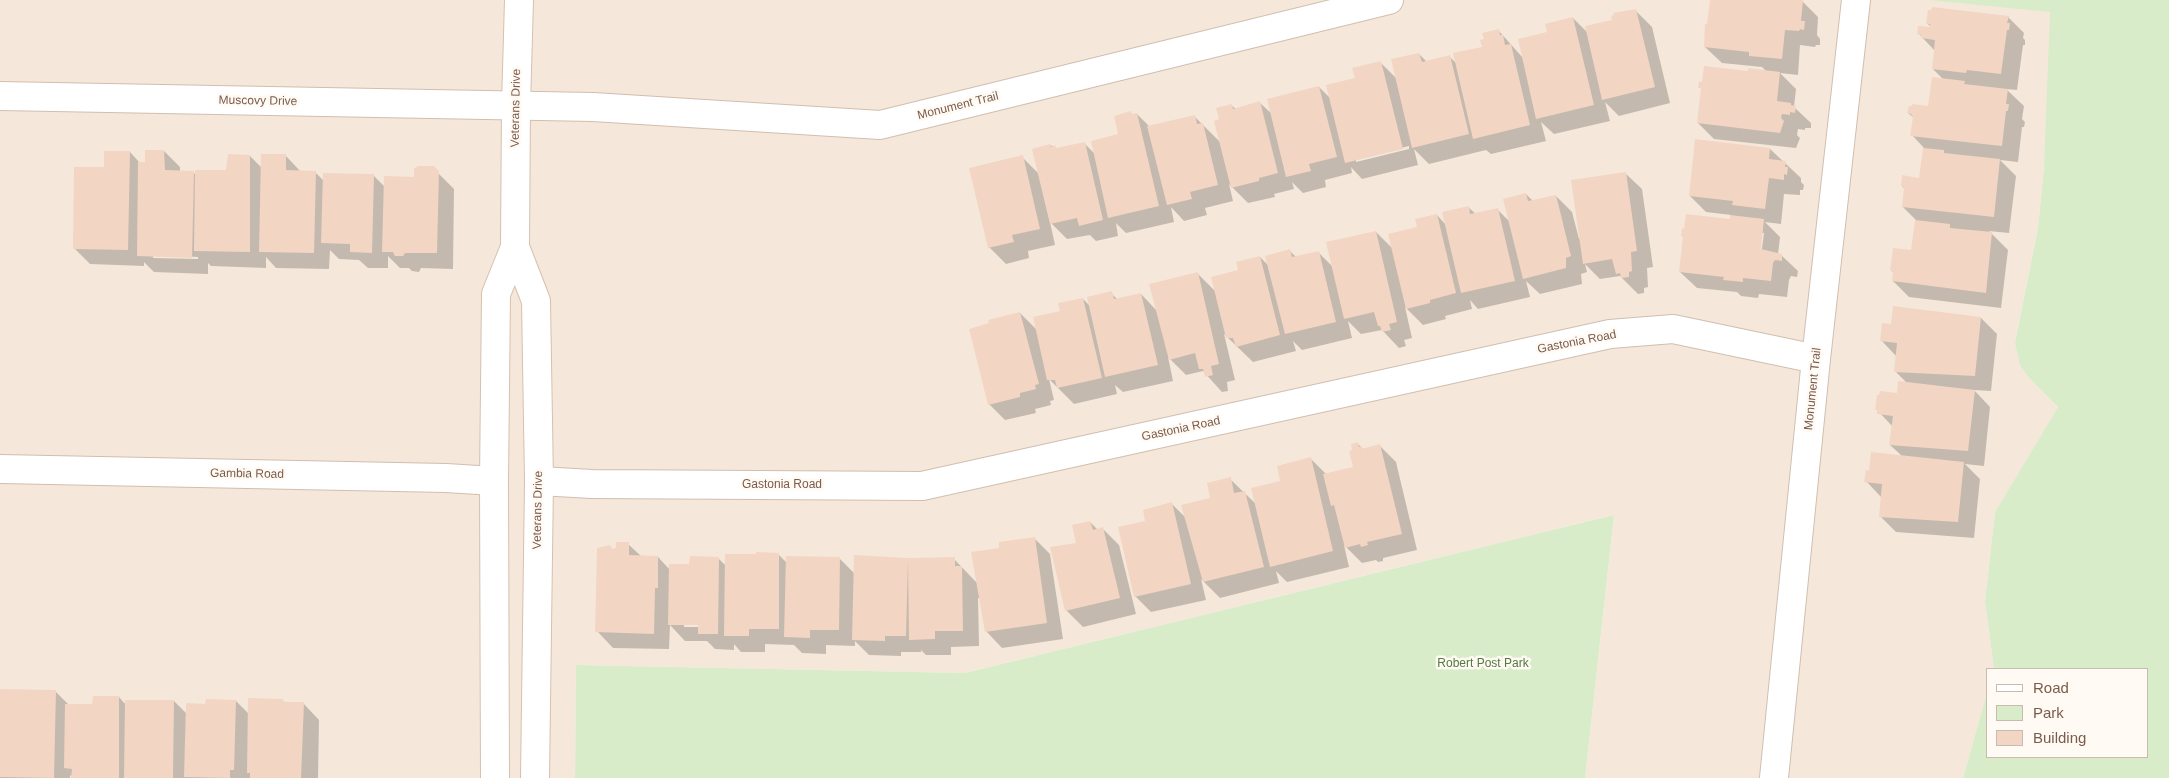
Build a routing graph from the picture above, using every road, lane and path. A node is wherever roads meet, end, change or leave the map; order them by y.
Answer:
1 (519, 0) edge
2 (1389, 0) edge
3 (1856, 0) edge
4 (0, 96) edge
5 (516, 105) junction
6 (515, 247) junction
7 (1816, 359) junction
8 (0, 470) edge
9 (494, 481) junction
10 (539, 482) junction
11 (494, 778) edge
12 (535, 778) edge
13 (1774, 778) edge

1 - 5 street, Veterans Drive
2 - 5 street, Monument Trail
3 - 7 street, Monument Trail
4 - 5 street, Muscovy Drive
5 - 6 street, Veterans Drive
6 - 9 street, Veterans Drive
6 - 10 street, Veterans Drive
7 - 10 street, Gastonia Road
7 - 13 street, Monument Trail
8 - 9 street, Gambia Road
9 - 11 street, Veterans Drive
10 - 12 street, Veterans Drive

